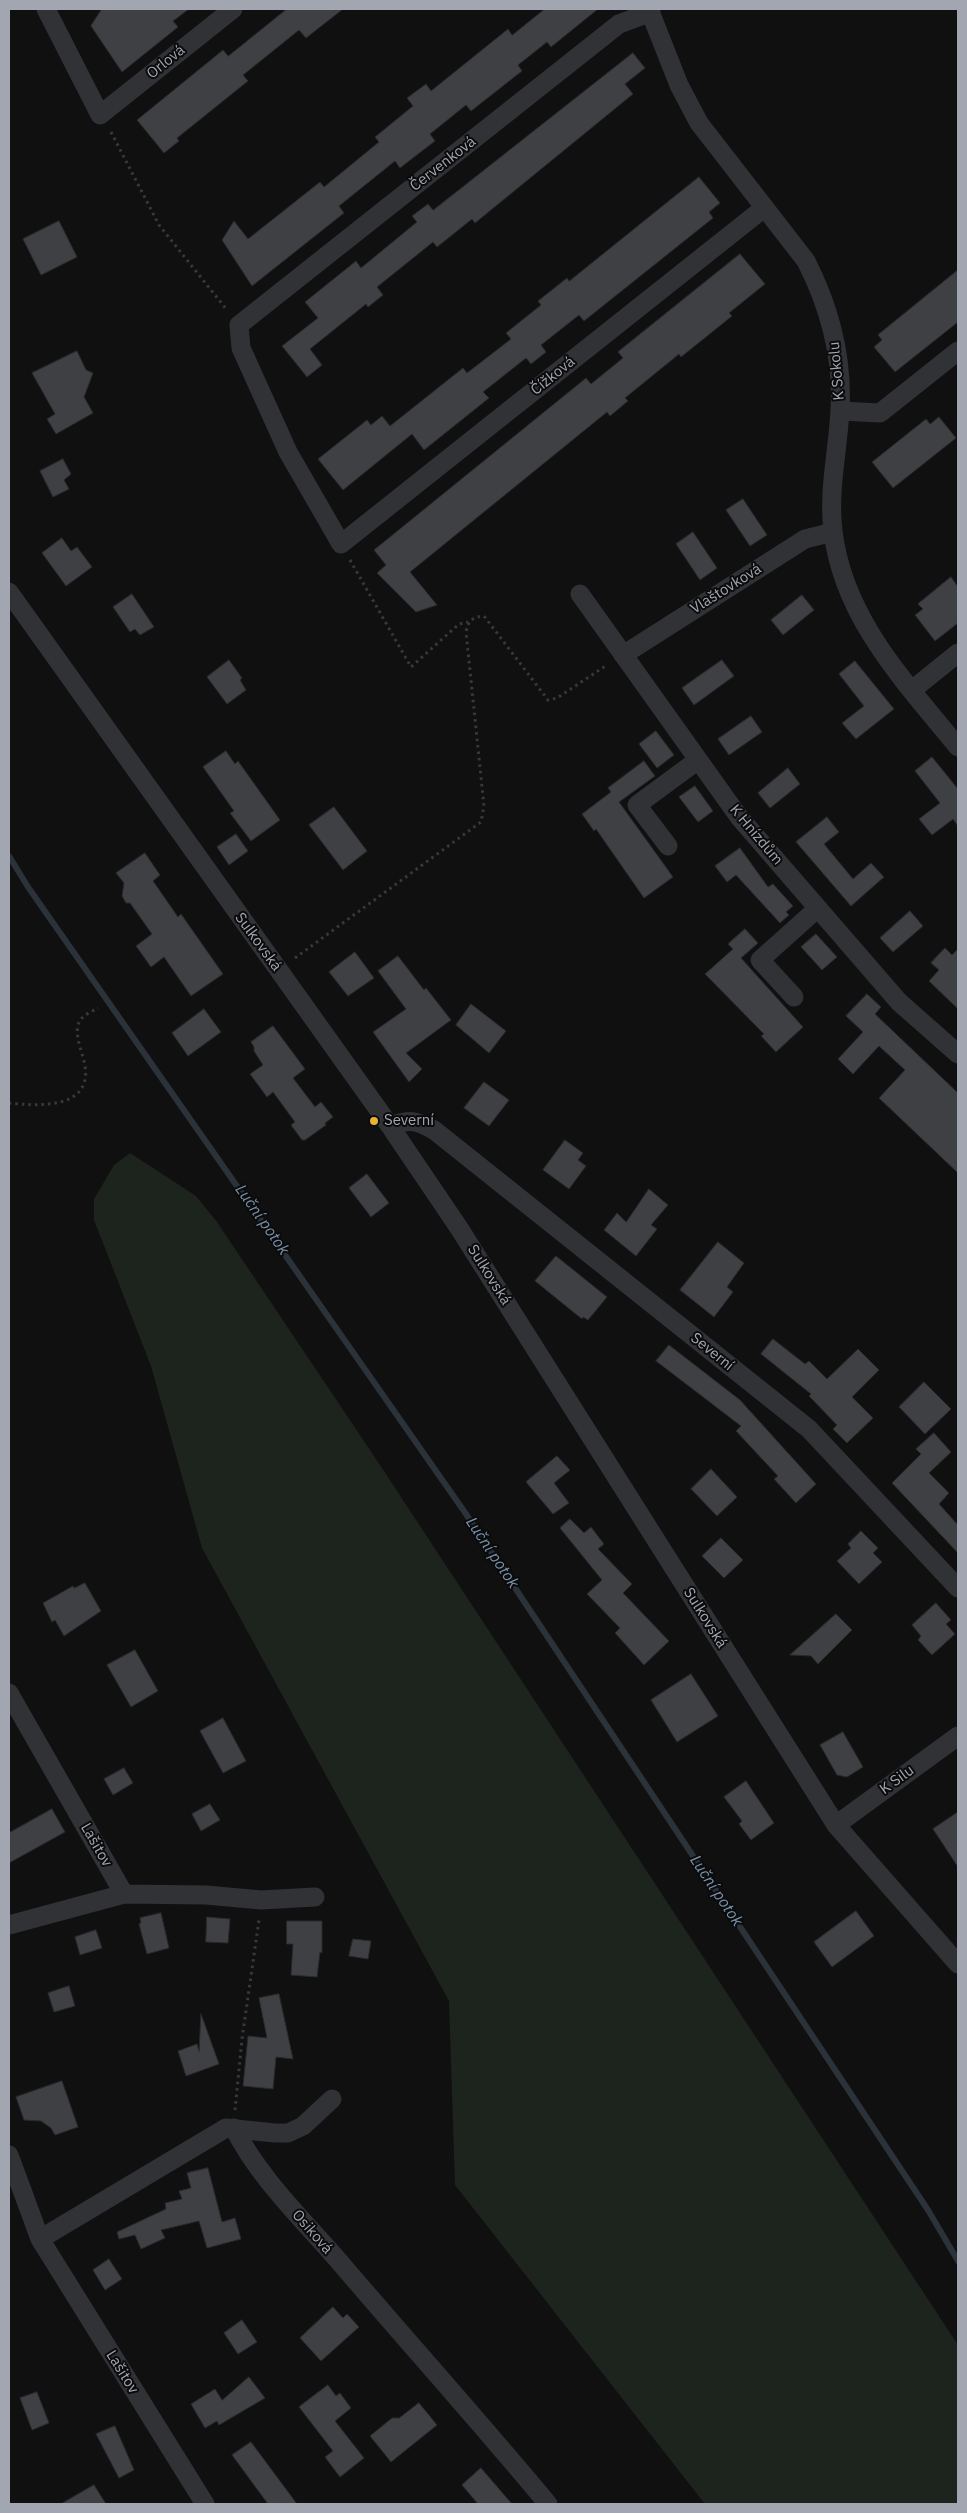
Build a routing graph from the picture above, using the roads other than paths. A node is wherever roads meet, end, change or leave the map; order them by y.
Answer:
1 (46, 9) edge
2 (233, 9) edge
3 (650, 10) edge
4 (764, 208) junction
5 (958, 351) edge
6 (840, 411) junction
7 (833, 532) junction
8 (341, 544) joint
9 (9, 592) edge
10 (580, 594) dead end
11 (958, 653) edge
12 (623, 655) junction
13 (912, 690) junction
14 (958, 747) edge
15 (698, 760) junction
16 (668, 846) dead end
17 (818, 908) junction
18 (794, 997) dead end
19 (958, 1054) edge
20 (390, 1126) junction
21 (958, 1588) edge
22 (9, 1693) edge
23 (958, 1736) edge
24 (836, 1825) junction
25 (124, 1894) junction
26 (315, 1897) dead end
27 (9, 1925) edge
28 (958, 1964) edge
29 (332, 2099) dead end
30 (234, 2128) junction
31 (9, 2155) edge
32 (40, 2239) junction
33 (205, 2504) edge
34 (548, 2504) edge

1 - 2 street, Orlová
3 - 4 street, K Sokolu
3 - 8 street, Červenková
4 - 6 street, K Sokolu
4 - 8 street, Čížková
5 - 6 street
6 - 7 street, K Sokolu
7 - 12 street, Vlaštovková
7 - 13 street, K Sokolu
9 - 20 street, Sulkovská
10 - 12 street, K Hnízdům
11 - 13 street
12 - 15 street, K Hnízdům
13 - 14 street, K Sokolu
15 - 16 street
15 - 17 street, K Hnízdům
17 - 18 street
17 - 19 street, K Hnízdům
20 - 21 street, Severní
20 - 24 street, Sulkovská
22 - 25 street, Lašitov
23 - 24 street, K Silu
24 - 28 street, Sulkovská
25 - 26 street
25 - 27 street
29 - 30 street
30 - 32 street
30 - 34 street, Osiková
31 - 32 street, Lašitov
32 - 33 street, Lašitov

